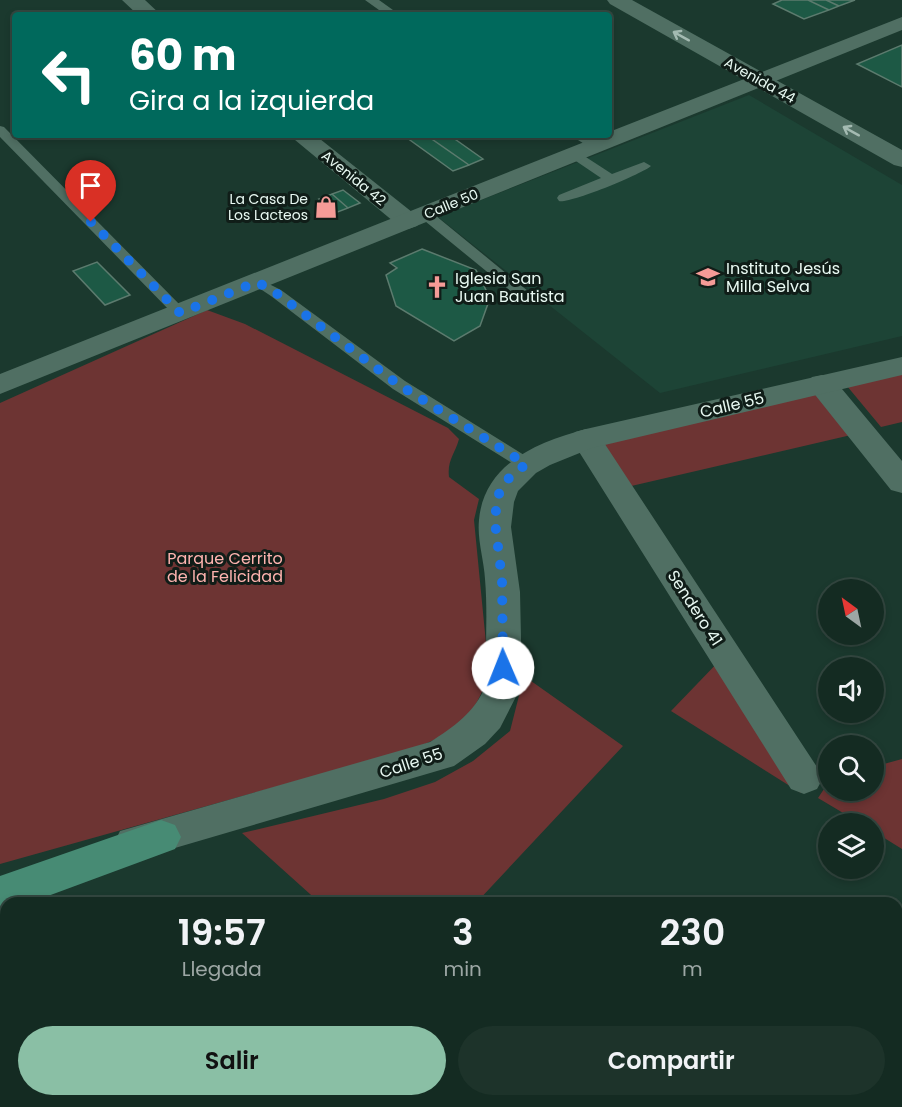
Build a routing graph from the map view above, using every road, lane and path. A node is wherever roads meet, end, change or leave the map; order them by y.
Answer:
1 (132, 0) edge
2 (371, 0) edge
3 (617, 0) edge
4 (147, 12) edge
5 (389, 12) edge
6 (902, 22) edge
7 (759, 80) junction
8 (0, 130) edge
9 (612, 134) edge
10 (305, 138) edge
11 (601, 138) edge
12 (582, 145) edge
13 (902, 160) edge
14 (645, 166) dead end
15 (612, 180) junction
16 (564, 198) dead end
17 (416, 218) junction
18 (257, 282) junction
19 (529, 299) dead end
20 (180, 313) junction
21 (902, 366) edge
22 (822, 384) junction
23 (0, 385) edge
24 (586, 439) junction
25 (526, 464) junction
26 (902, 482) edge
27 (804, 778) dead end
28 (162, 837) joint
29 (5, 882) edge

1 - 4 street
2 - 5 lane
7 -> 3 street, Avenida 44
6 - 7 street, Calle 50
7 - 9 street, Calle 50
13 -> 7 street, Avenida 44
8 - 20 lane
10 - 17 street, Avenida 42
11 - 12 street, Calle 50
12 - 15 lane
12 - 17 street, Calle 50
14 - 15 lane
15 - 16 lane
17 - 18 street, Calle 50
17 - 19 lane
18 - 20 street, Calle 50
18 - 25 lane
20 - 23 street, Calle 50
21 - 22 street, Calle 55
22 - 24 street, Calle 55
22 - 26 street
24 - 25 street, Calle 55
24 - 27 street, Sendero 41
25 - 28 street, Calle 55
28 - 29 main road

